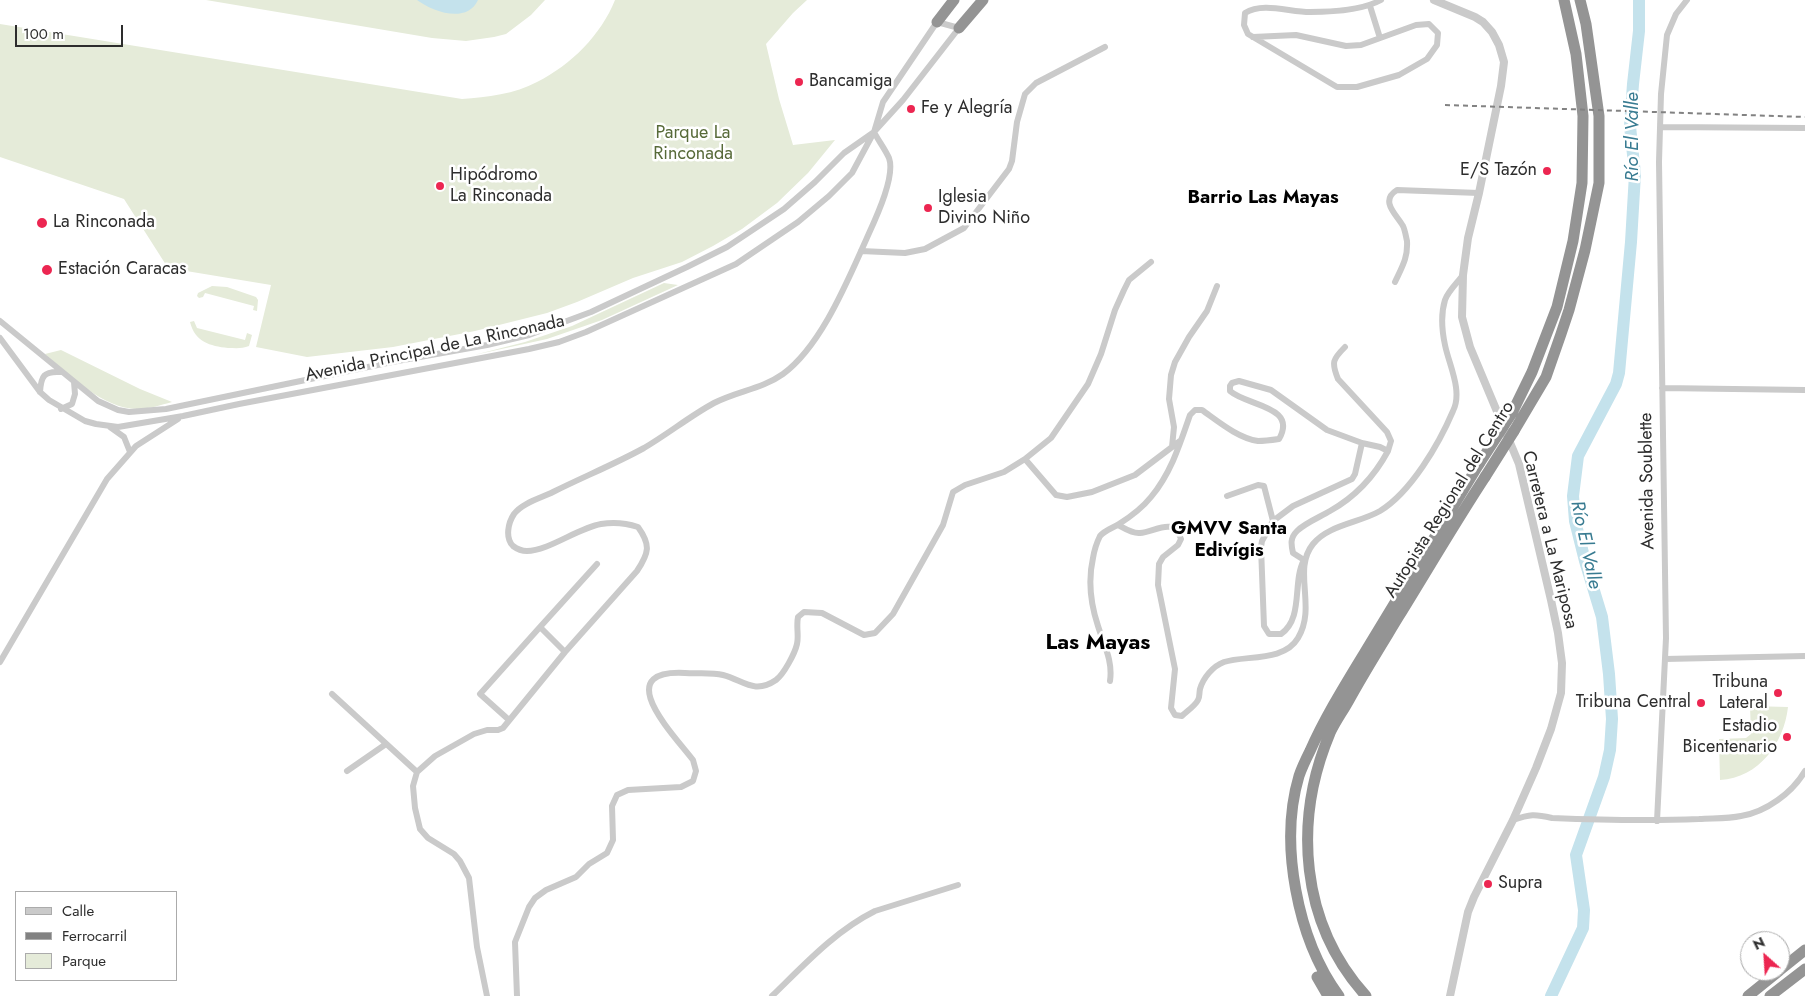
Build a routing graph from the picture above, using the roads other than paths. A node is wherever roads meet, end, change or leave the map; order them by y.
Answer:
1 (947, 0) edge
2 (954, 0) edge
3 (983, 0) edge
4 (1382, 0) edge
5 (1434, 0) edge
6 (1564, 0) edge
7 (1580, 0) edge
8 (1687, 0) edge
9 (1370, 6) junction
10 (938, 22) junction
11 (959, 28) junction
12 (1253, 37) junction
13 (1380, 38) junction
14 (1105, 47) dead end
15 (1662, 127) junction
16 (1805, 128) edge
17 (874, 132) junction
18 (1479, 193) junction
19 (861, 251) junction
20 (1151, 262) dead end
21 (1463, 275) junction
22 (1395, 282) dead end
23 (1217, 286) dead end
24 (0, 321) edge
25 (0, 338) edge
26 (1345, 347) dead end
27 (60, 372) junction
28 (74, 382) junction
29 (1662, 388) junction
30 (1805, 390) edge
31 (40, 392) junction
32 (62, 409) junction
33 (183, 416) junction
34 (108, 426) junction
35 (1181, 440) junction
36 (1362, 443) junction
37 (1172, 447) junction
38 (1388, 451) junction
39 (130, 452) junction
40 (1025, 459) junction
41 (1227, 496) dead end
42 (1274, 521) junction
43 (1118, 525) junction
44 (1304, 560) junction
45 (597, 564) dead end
46 (540, 627) junction
47 (565, 652) junction
48 (1805, 656) edge
49 (1665, 659) junction
50 (0, 662) edge
51 (1110, 681) dead end
52 (332, 694) dead end
53 (509, 720) junction
54 (386, 744) junction
55 (347, 770) dead end
56 (1805, 771) edge
57 (417, 772) junction
58 (1513, 820) junction
59 (1658, 821) junction
60 (958, 885) dead end
61 (1298, 905) junction
62 (1805, 950) edge
63 (1790, 963) edge
64 (1805, 969) edge
65 (1767, 981) edge
66 (487, 996) edge
67 (517, 996) edge
68 (772, 996) edge
69 (1328, 996) edge
70 (1339, 996) edge
71 (1366, 996) edge
72 (1450, 996) edge
73 (1748, 996) edge
74 (1770, 996) edge

1 - 10 street, Avenida Principal de La Rinconada
2 - 10 highway
3 - 11 highway
4 - 9 street
5 - 18 street, Carretera a La Mariposa
6 - 61 highway, Autopista Regional del Centro, bridge
7 - 71 highway, Autopista Regional del Centro, bridge
8 - 15 street, Avenida Soublette
9 - 12 street
9 - 13 street
10 - 11 street
10 - 17 street, Avenida Principal de La Rinconada
11 - 17 street, Avenida Principal de La Rinconada
12 - 13 street
12 - 13 street
14 - 19 street
15 - 16 street
15 - 29 street, Avenida Soublette
17 - 19 street
17 - 28 street, Avenida Principal de La Rinconada
17 - 33 street, Avenida Principal de La Rinconada
18 - 21 street, Carretera a La Mariposa
18 - 22 street
19 - 47 street
20 - 40 street
21 - 44 street
21 - 58 street, Carretera a La Mariposa
23 - 37 street
24 - 27 street, Avenida Principal de La Rinconada
25 - 31 street, Avenida Principal de La Rinconada
26 - 38 street
27 - 28 street, Avenida Principal de La Rinconada
27 - 31 street
28 - 32 street
29 - 30 street
29 - 49 street, Avenida Soublette
31 - 32 street, Avenida Principal de La Rinconada
32 - 34 street, Avenida Principal de La Rinconada
33 - 34 street, Avenida Principal de La Rinconada
33 - 39 street
34 - 39 street
35 - 36 street
35 - 37 street
35 - 43 street
36 - 38 street
36 - 42 street
37 - 40 street
38 - 44 street
39 - 50 street
40 - 67 street
41 - 42 street
42 - 44 street
43 - 44 street
43 - 51 street
45 - 46 street
46 - 47 street
46 - 53 street
47 - 53 street
48 - 49 street
49 - 59 street, Avenida Soublette
52 - 54 street
53 - 57 street
54 - 55 street
54 - 57 street
56 - 59 street
57 - 66 street
58 - 59 street
58 - 72 street, Carretera a La Mariposa
60 - 68 street
61 - 69 highway
61 - 70 highway, Autopista Regional del Centro
62 - 63 highway
64 - 74 highway
65 - 73 highway

